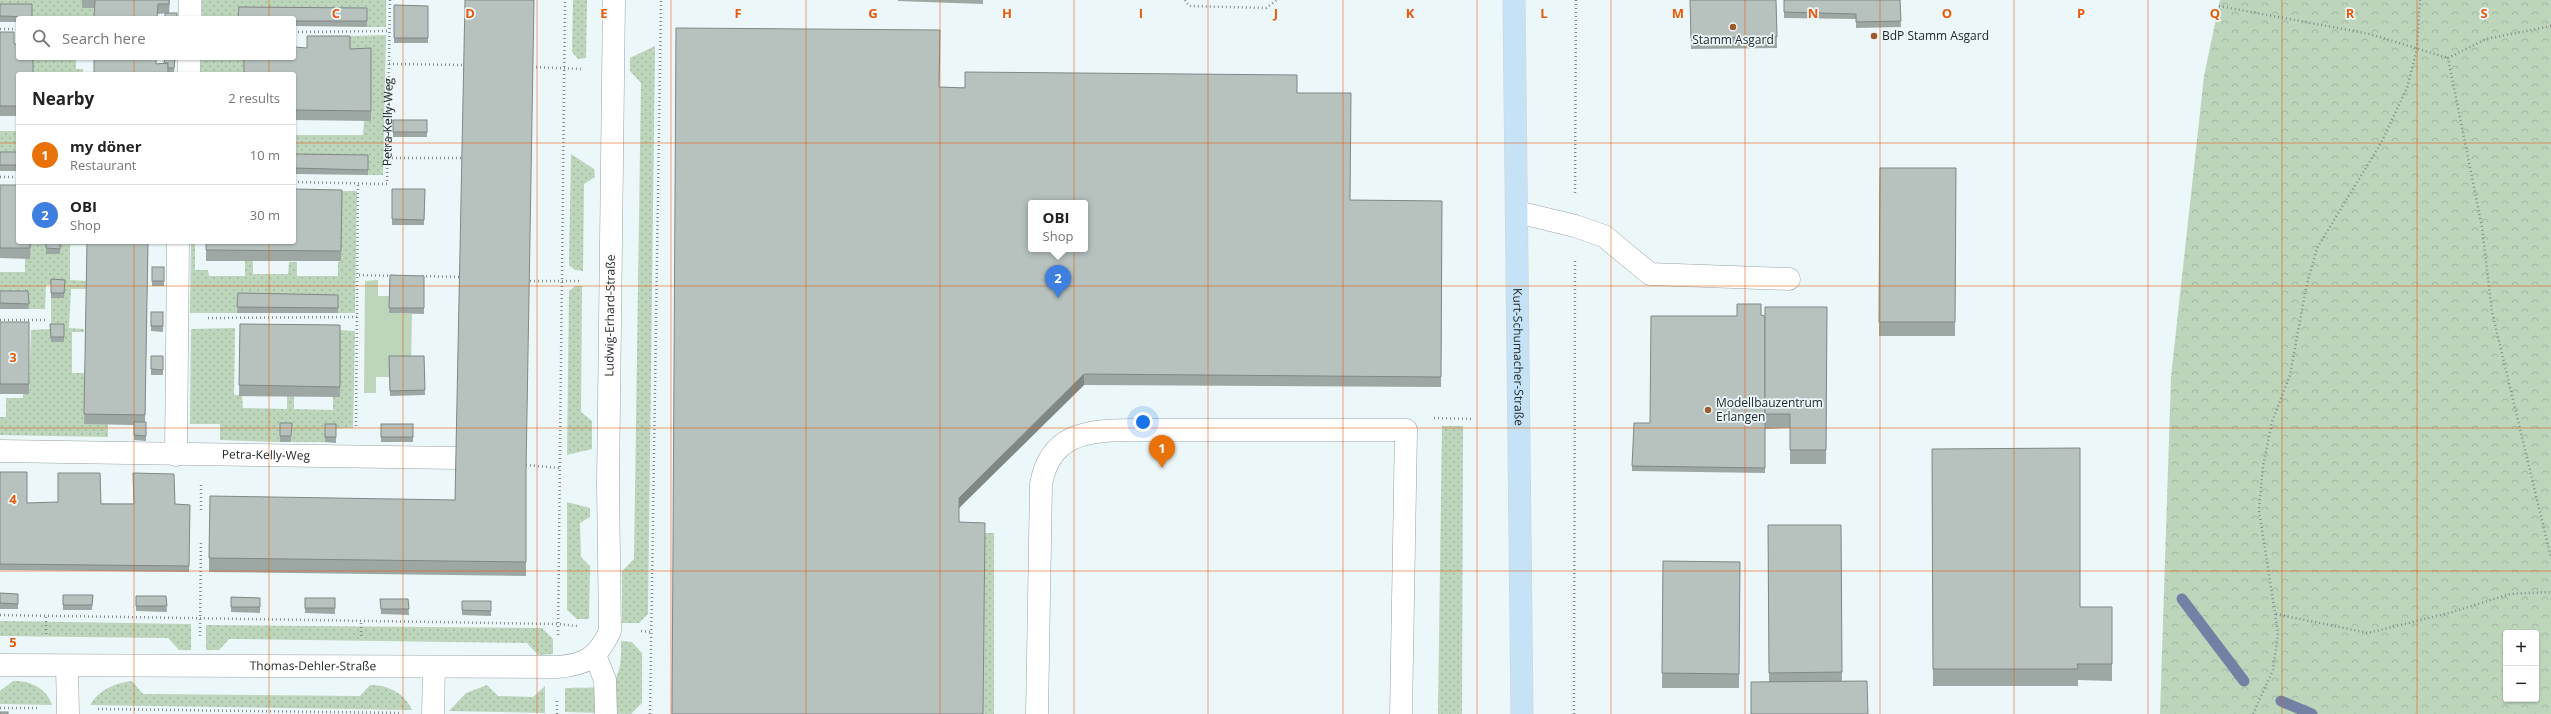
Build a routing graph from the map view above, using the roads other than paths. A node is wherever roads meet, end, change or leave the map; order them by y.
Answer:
1 (190, 0) edge
2 (614, 0) edge
3 (1514, 0) edge
4 (190, 16) edge
5 (189, 60) edge
6 (189, 72) edge
7 (1517, 212) junction
8 (178, 244) edge
9 (1789, 279) dead end
10 (0, 451) edge
11 (176, 454) junction
12 (456, 458) edge
13 (610, 631) joint
14 (595, 655) junction
15 (0, 665) edge
16 (67, 666) junction
17 (434, 668) junction
18 (68, 711) edge
19 (433, 714) edge
20 (606, 714) edge
21 (1037, 714) edge
22 (1401, 714) edge
23 (1522, 714) edge

1 - 4 street
2 - 13 street, Ludwig-Erhard-Straße
3 - 7 main road, Kurt-Schumacher-Straße
5 - 6 street
7 - 9 street
7 - 23 main road, Kurt-Schumacher-Straße
8 - 11 street
10 - 11 street, Petra-Kelly-Weg
11 - 12 street, Petra-Kelly-Weg
13 - 14 street, Thomas-Dehler-Straße
14 - 17 street, Thomas-Dehler-Straße
14 - 20 street
15 - 16 street, Thomas-Dehler-Straße
16 - 17 street, Thomas-Dehler-Straße
16 - 18 street
17 - 19 street
21 - 22 street

